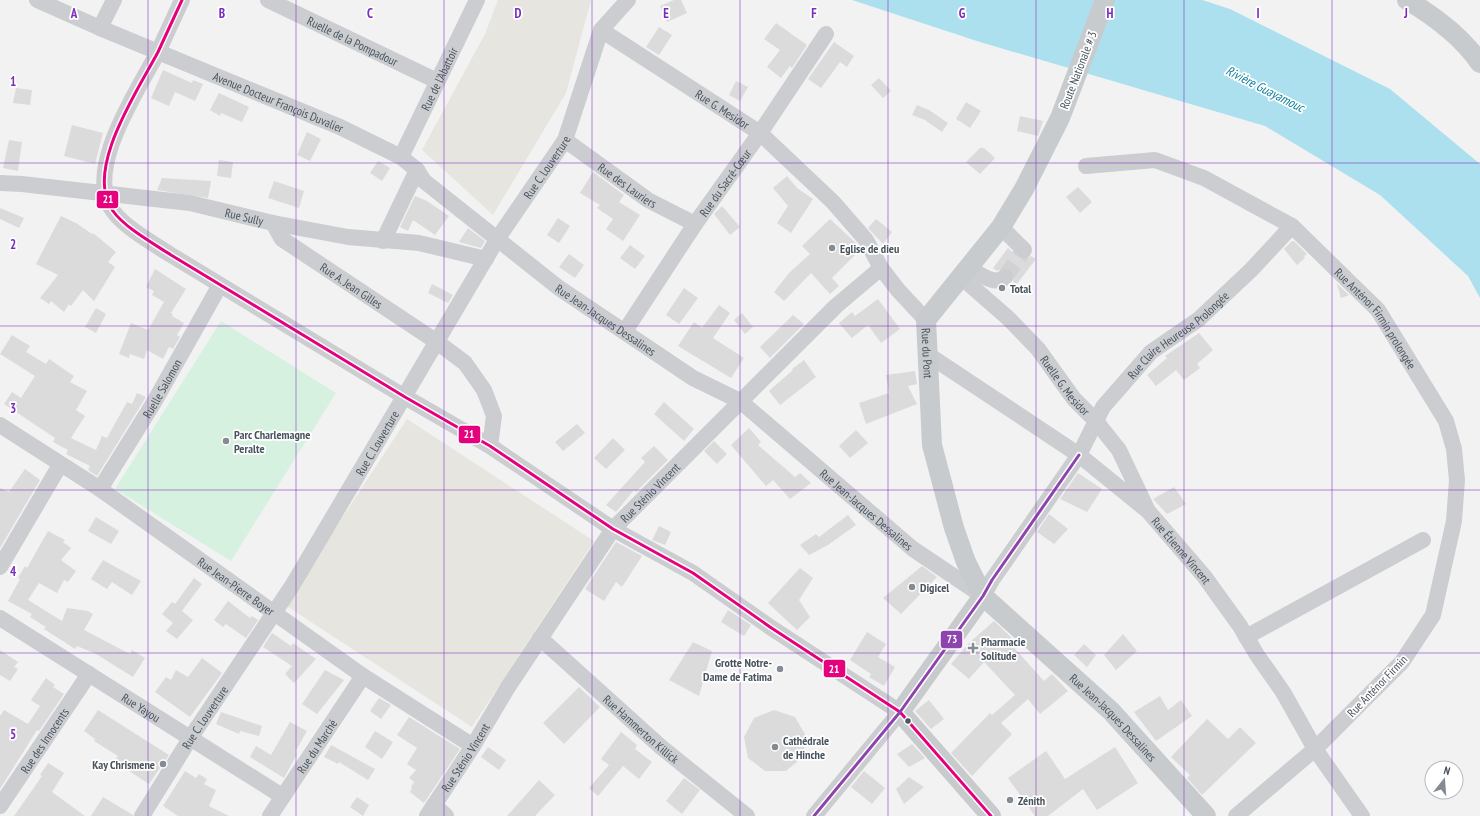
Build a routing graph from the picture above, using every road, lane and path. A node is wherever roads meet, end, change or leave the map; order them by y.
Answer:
1 (37, 0) edge
2 (114, 0) edge
3 (182, 0) edge
4 (268, 0) edge
5 (477, 0) edge
6 (628, 0) edge
7 (1105, 0) edge
8 (1407, 0) edge
9 (100, 28) junction
10 (601, 30) junction
11 (826, 34) dead end
12 (158, 51) junction
13 (1480, 63) edge
14 (437, 81) junction
15 (1060, 118) joint
16 (760, 133) junction
17 (565, 140) junction
18 (401, 157) junction
19 (1086, 166) dead end
20 (417, 170) junction
21 (0, 183) edge
22 (105, 195) junction
23 (273, 223) junction
24 (694, 224) junction
25 (1292, 226) junction
26 (1001, 227) junction
27 (498, 238) junction
28 (383, 241) junction
29 (1024, 250) dead end
30 (486, 259) junction
31 (881, 268) junction
32 (965, 272) junction
33 (1005, 277) dead end
34 (220, 285) junction
35 (926, 320) junction
36 (625, 331) junction
37 (437, 342) junction
38 (927, 354) junction
39 (405, 397) junction
40 (740, 401) junction
41 (1095, 420) junction
42 (1446, 421) joint
43 (0, 425) edge
44 (490, 446) junction
45 (1079, 455) junction
46 (60, 465) junction
47 (100, 489) junction
48 (1148, 511) junction
49 (613, 529) junction
50 (1423, 540) dead end
51 (0, 567) edge
52 (983, 596) junction
53 (275, 613) junction
54 (0, 618) edge
55 (1246, 637) junction
56 (540, 638) junction
57 (89, 674) junction
58 (363, 676) junction
59 (900, 712) junction
60 (191, 737) junction
61 (473, 746) junction
62 (1315, 749) junction
63 (282, 796) junction
64 (0, 806) edge
65 (430, 810) edge
66 (142, 816) edge
67 (270, 816) edge
68 (446, 816) edge
69 (746, 816) edge
70 (814, 816) edge
71 (991, 816) edge
72 (1206, 816) edge
73 (1236, 816) edge
74 (1362, 816) edge

1 - 9 street, Avenue Docteur François Duvalier
2 - 9 street
3 - 12 street
4 - 14 street, Ruelle de la Pompadour
5 - 14 street, Rue de l'Abattoir
6 - 10 street, Rue C. Louverture
7 - 15 main road, Route Nationale # 3
8 - 13 main road
9 - 12 street, Avenue Docteur François Duvalier
10 - 16 street, Rue G. Mesidor
10 - 17 street, Rue C. Louverture
11 - 16 street, Rue du Sacré-Cœur
12 - 18 street, Avenue Docteur François Duvalier
12 - 22 street
14 - 18 street, Rue de l'Abattoir
15 - 26 main road, Rue du Pont
16 - 24 street, Rue du Sacré-Cœur
16 - 31 street, Rue G. Mesidor
17 - 24 street, Rue des Lauriers
17 - 27 street, Rue C. Louverture
18 - 20 street, Avenue Docteur François Duvalier
19 - 25 street, Rue Anténor Firmin prolongée
20 - 27 street, Avenue Docteur François Duvalier
20 - 28 street
21 - 22 street, Rue Sully
22 - 23 street, Rue Sully
22 - 34 street
23 - 28 street, Rue Sully
23 - 37 street, Rue A. Jean Gilles
24 - 36 street, Rue du Sacré-Cœur
25 - 41 street, Rue Claire Heureuse Prolongée
25 - 42 street, Rue Anténor Firmin prolongée
26 - 29 street
26 - 32 main road, Rue du Pont
27 - 30 street, Rue C. Louverture
27 - 36 street, Rue Jean-Jacques Dessalines
28 - 30 street, Rue Sully
30 - 37 street, Rue C. Louverture
31 - 35 street, Rue G. Mesidor
31 - 40 street, Rue Sténio Vincent
32 - 33 street
32 - 35 main road, Rue du Pont
32 - 41 street, Ruelle G. Mesidor
34 - 39 street
34 - 47 street, Ruelle Salomon
35 - 38 main road, Rue du Pont
36 - 40 street, Rue Jean-Jacques Dessalines
37 - 39 street, Rue C. Louverture
37 - 44 street, Rue A. Jean Gilles
38 - 45 street, Rue Étienne Vincent
38 - 52 main road, Rue du Pont
39 - 44 street
39 - 53 street, Rue C. Louverture
40 - 49 street, Rue Sténio Vincent
40 - 52 street, Rue Jean-Jacques Dessalines
41 - 45 street, Rue Claire Heureuse Prolongée
41 - 48 street, Ruelle G. Mesidor
42 - 62 street, Rue Anténor Firmin
43 - 46 street, Rue Jean-Pierre Boyer
44 - 49 street
45 - 48 street, Rue Étienne Vincent
45 - 52 street, Rue Claire Heureuse Prolongée
46 - 47 street, Rue Jean-Pierre Boyer
46 - 51 street
47 - 53 street, Rue Jean-Pierre Boyer
48 - 55 street, Rue Étienne Vincent
49 - 56 street, Rue Sténio Vincent
49 - 59 street
50 - 55 street
52 - 59 main road
52 - 72 main road, Rue Jean-Jacques Dessalines
53 - 58 street, Rue Jean-Pierre Boyer
53 - 60 street, Rue C. Louverture
54 - 57 street, Rue Yayou
55 - 62 street, Rue Étienne Vincent
56 - 61 street, Rue Sténio Vincent
56 - 69 street, Rue Hammerton Killick
57 - 60 street, Rue Yayou
57 - 64 street, Rue des Innocents
58 - 61 street, Rue Jean-Pierre Boyer
58 - 63 street, Rue du Marché
59 - 70 street
59 - 71 main road
60 - 63 street, Rue Yayou
60 - 66 street, Rue C. Louverture
61 - 65 street, Rue Sténio Vincent
62 - 73 street, Rue Anténor Firmin
62 - 74 street, Rue Étienne Vincent
63 - 67 street, Rue du Marché
65 - 68 street

